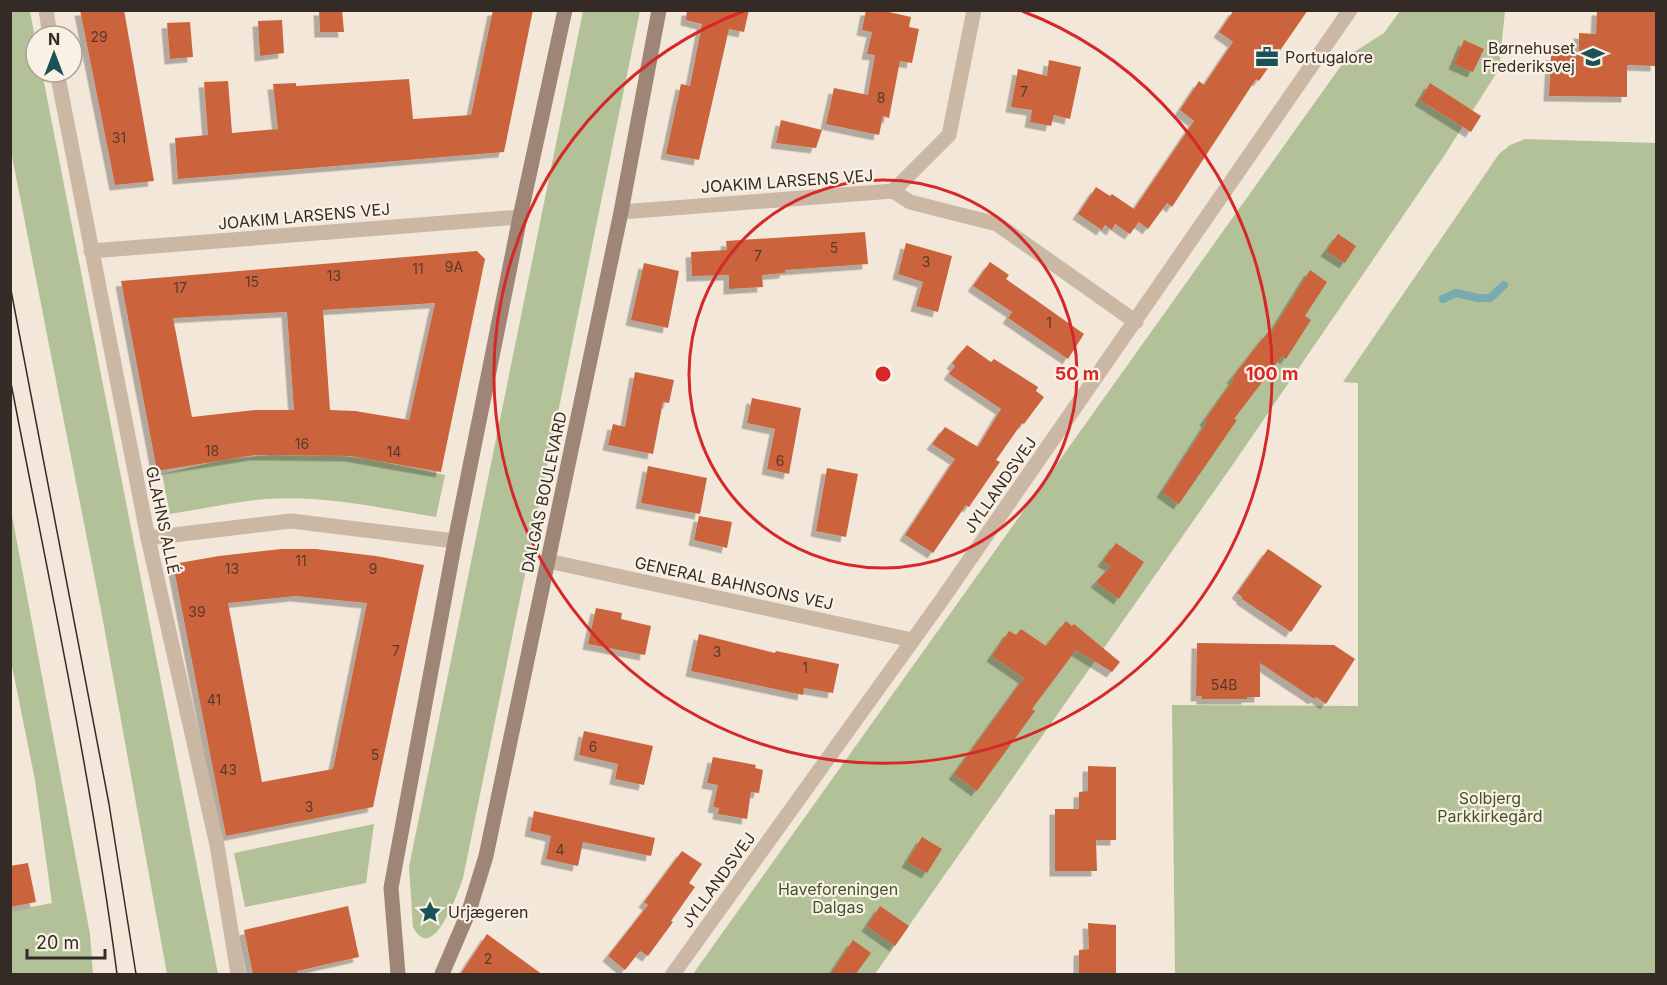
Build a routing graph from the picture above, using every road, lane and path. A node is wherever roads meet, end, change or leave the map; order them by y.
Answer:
1 (566, 10) edge
2 (659, 10) edge
3 (974, 10) edge
4 (1350, 10) edge
5 (59, 84) edge
6 (893, 191) junction
7 (621, 212) junction
8 (520, 217) junction
9 (90, 251) junction
10 (1136, 322) junction
11 (148, 538) junction
12 (455, 541) junction
13 (548, 561) junction
14 (912, 640) junction
15 (238, 975) edge
16 (398, 975) edge
17 (442, 975) edge
18 (673, 975) edge

1 - 8 street
2 - 7 street, DALGAS BOULEVARD
3 - 6 street
4 - 10 street, JYLLANDSVEJ
5 - 9 street, GLAHNS ALLÉ
6 - 7 street, JOAKIM LARSENS VEJ
6 - 10 street, JOAKIM LARSENS VEJ
7 - 13 street, DALGAS BOULEVARD
8 - 9 street, JOAKIM LARSENS VEJ
8 - 12 street
9 - 11 street, GLAHNS ALLÉ
10 - 14 street, JYLLANDSVEJ
11 - 12 street
11 - 15 street, GLAHNS ALLÉ
12 - 16 street
13 - 14 street, GENERAL BAHNSONS VEJ
13 - 17 street, DALGAS BOULEVARD
14 - 18 street, JYLLANDSVEJ

